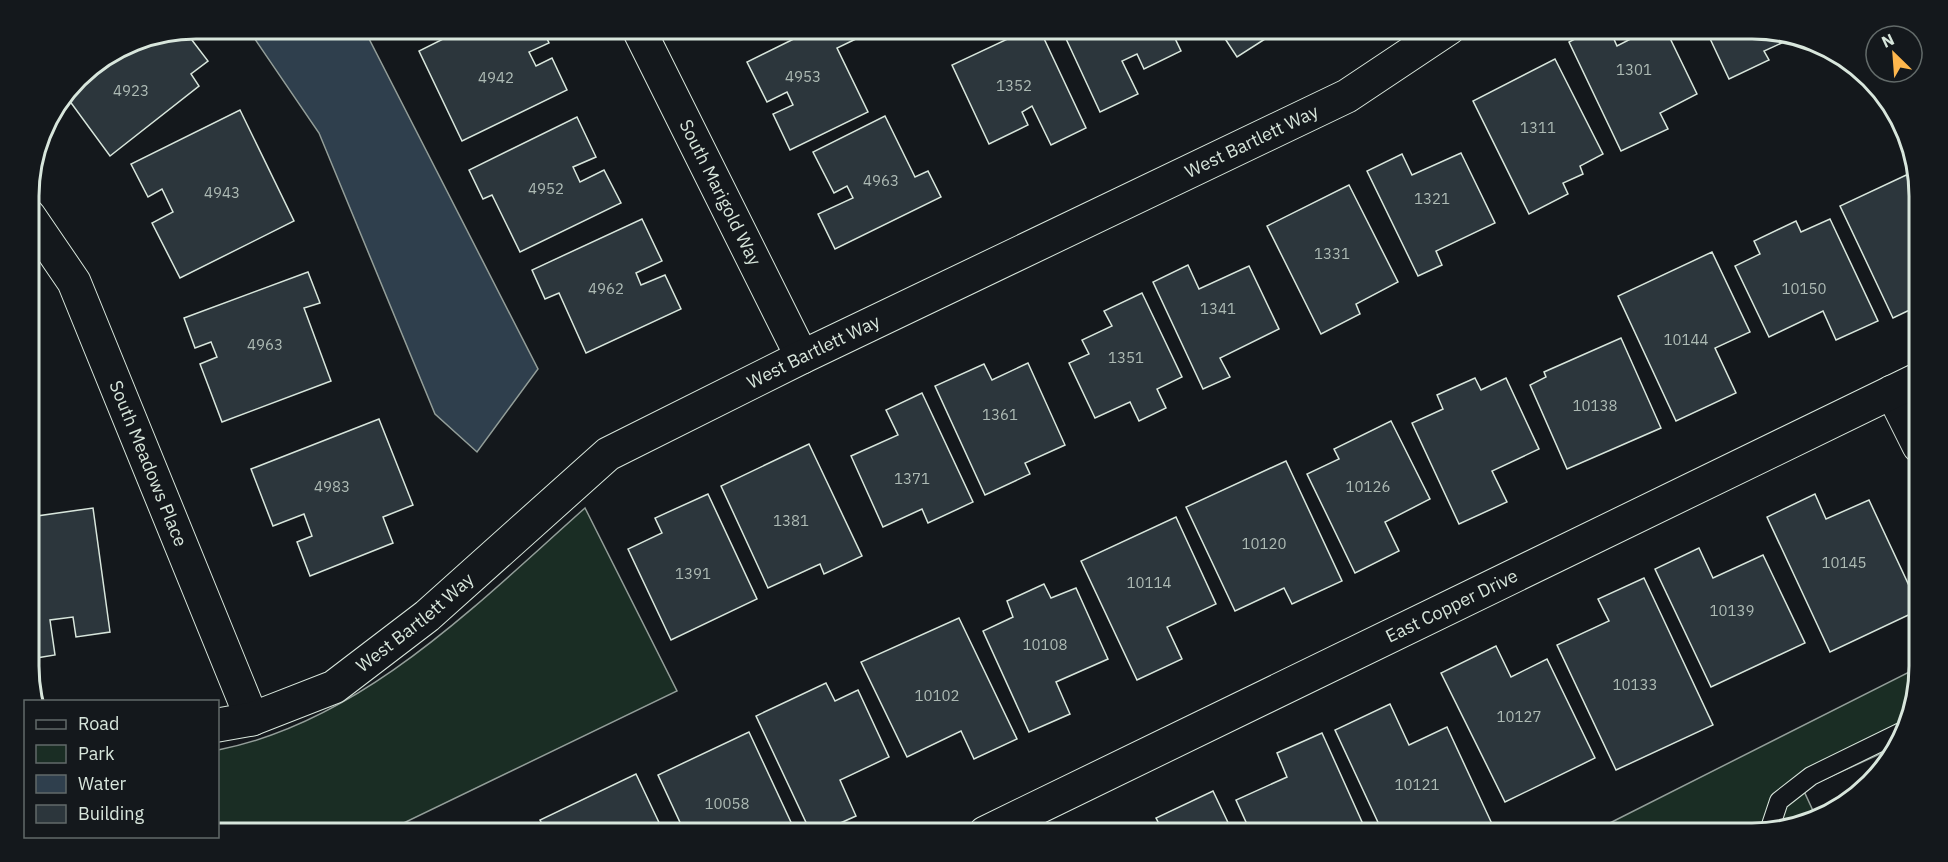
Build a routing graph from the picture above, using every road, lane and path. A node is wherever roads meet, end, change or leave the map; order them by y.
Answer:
1 (643, 39) edge
2 (1432, 39) edge
3 (39, 231) edge
4 (802, 357) junction
5 (1905, 386) edge
6 (1909, 403) edge
7 (252, 719) junction
8 (219, 725) edge
9 (1892, 736) edge
10 (1772, 822) edge
11 (1007, 823) edge

1 - 4 street, South Marigold Way
2 - 4 street, West Bartlett Way
3 - 7 street, South Meadows Place
4 - 7 street, West Bartlett Way
5 - 6 street
5 - 11 street, East Copper Drive
7 - 8 street, West Bartlett Way
9 - 10 lane

